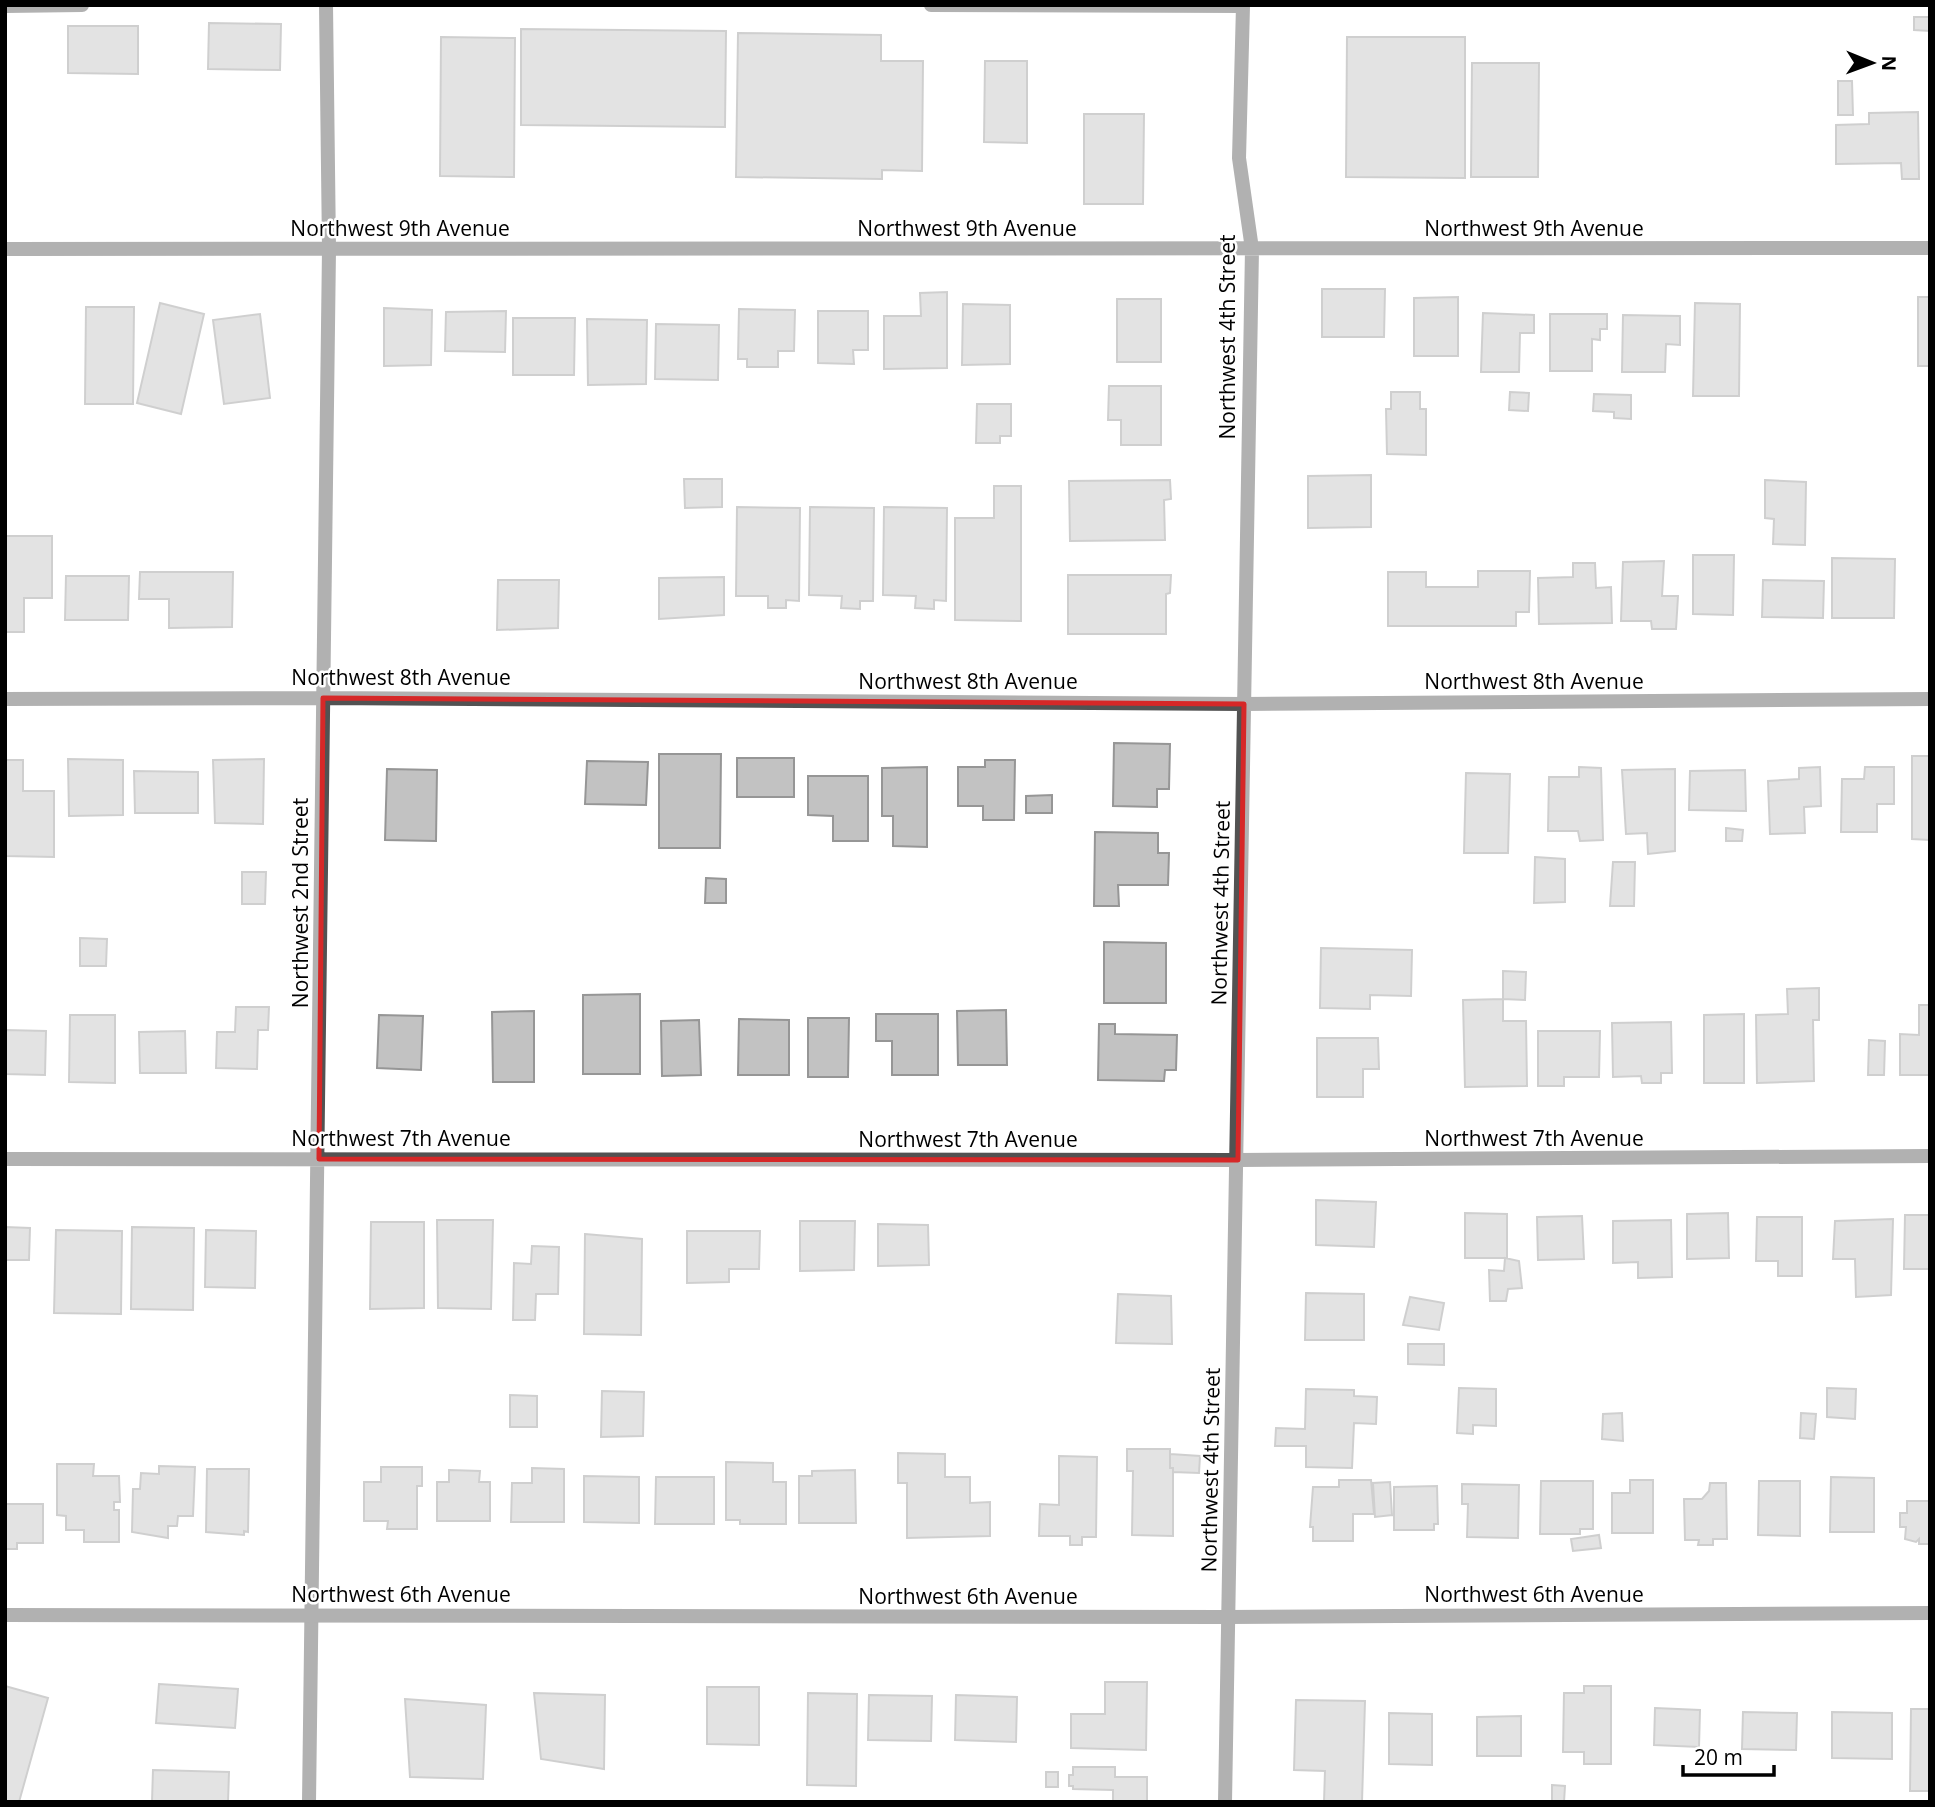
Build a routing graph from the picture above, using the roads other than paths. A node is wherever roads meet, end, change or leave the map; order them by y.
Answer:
1 (82, 5) edge
2 (326, 5) edge
3 (931, 5) edge
4 (5, 6) edge
5 (1243, 6) edge
6 (1930, 248) edge
7 (5, 249) edge
8 (329, 249) junction
9 (1252, 249) junction
10 (323, 698) junction
11 (5, 699) edge
12 (1930, 699) edge
13 (1244, 704) junction
14 (1930, 1156) edge
15 (319, 1158) junction
16 (5, 1159) edge
17 (1238, 1160) junction
18 (1930, 1613) edge
19 (5, 1615) edge
20 (313, 1615) junction
21 (1227, 1617) junction
22 (309, 1802) edge
23 (1225, 1802) edge

1 - 4 street
2 - 8 street, Northwest 2nd Street
3 - 5 street
5 - 9 street, Northwest 4th Street
6 - 9 street, Northwest 9th Avenue
7 - 8 street, Northwest 9th Avenue
8 - 9 street, Northwest 9th Avenue
8 - 10 street, Northwest 2nd Street
9 - 13 street, Northwest 4th Street
10 - 11 street, Northwest 8th Avenue
10 - 13 street, Northwest 8th Avenue
10 - 15 street, Northwest 2nd Street
12 - 13 street, Northwest 8th Avenue
13 - 17 street, Northwest 4th Street
14 - 17 street, Northwest 7th Avenue
15 - 16 street, Northwest 7th Avenue
15 - 17 street, Northwest 7th Avenue
15 - 20 street, Northwest 2nd Street
17 - 21 street, Northwest 4th Street
18 - 21 street, Northwest 6th Avenue
19 - 20 street, Northwest 6th Avenue
20 - 21 street, Northwest 6th Avenue
20 - 22 street, Northwest 2nd Street
21 - 23 street, Northwest 4th Street

